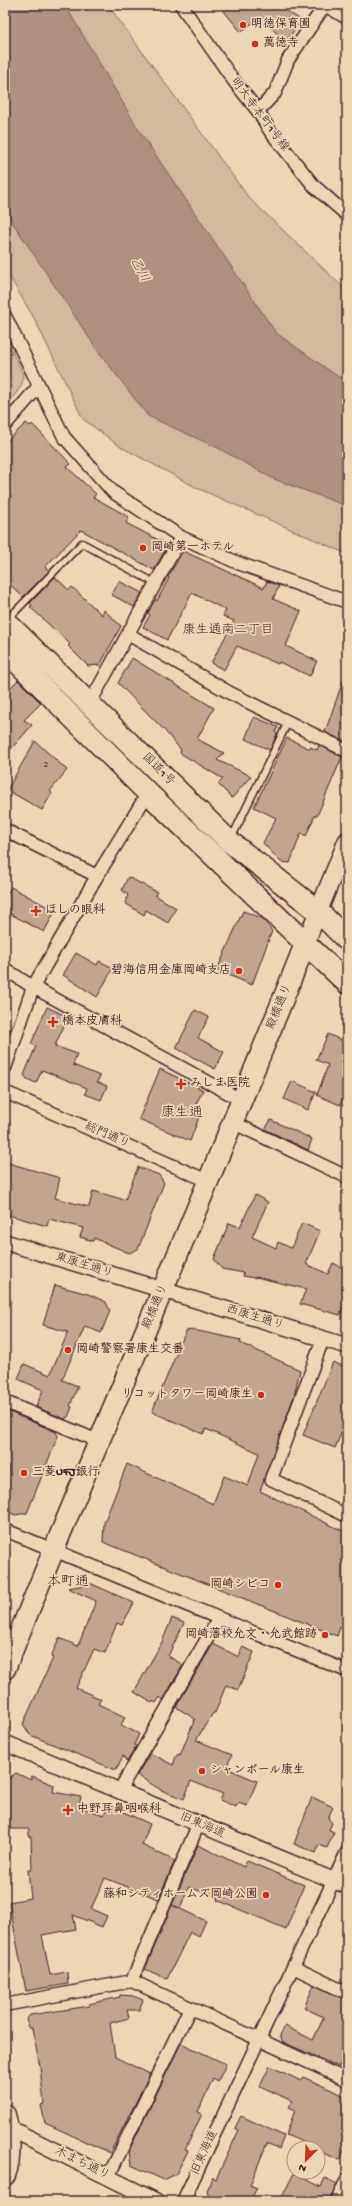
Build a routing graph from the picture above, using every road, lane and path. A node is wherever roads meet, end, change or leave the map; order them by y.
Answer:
1 (181, 5) edge
2 (325, 5) edge
3 (347, 18) edge
4 (258, 111) junction
5 (347, 215) edge
6 (5, 316) edge
7 (5, 341) edge
8 (18, 342) junction
9 (39, 386) junction
10 (5, 425) edge
11 (181, 537) junction
12 (155, 583) junction
13 (347, 602) edge
14 (6, 621) edge
15 (128, 634) junction
16 (5, 650) edge
17 (90, 703) junction
18 (288, 722) junction
19 (347, 751) edge
20 (148, 793) junction
21 (5, 830) edge
22 (347, 841) edge
23 (230, 842) junction
24 (97, 876) junction
25 (318, 912) junction
26 (347, 940) edge
27 (306, 944) junction
28 (5, 969) edge
29 (347, 983) edge
30 (33, 987) junction
31 (5, 1068) edge
32 (5, 1092) edge
33 (243, 1101) junction
34 (234, 1122) junction
35 (347, 1177) edge
36 (208, 1181) junction
37 (5, 1242) edge
38 (164, 1290) junction
39 (323, 1339) junction
40 (347, 1346) edge
41 (5, 1402) edge
42 (98, 1441) junction
43 (347, 1516) edge
44 (5, 1530) edge
45 (54, 1550) junction
46 (219, 1618) junction
47 (11, 1638) edge
48 (5, 1669) edge
49 (347, 1671) edge
50 (5, 1743) edge
51 (119, 1791) junction
52 (198, 1825) junction
53 (347, 1852) edge
54 (340, 1883) edge
55 (293, 1967) junction
56 (132, 1981) junction
57 (347, 1993) edge
58 (5, 2005) edge
59 (190, 2008) junction
60 (259, 2039) junction
61 (347, 2080) edge
62 (7, 2121) edge
63 (5, 2175) edge
64 (108, 2177) junction
65 (347, 2179) edge
66 (156, 2201) edge
67 (182, 2201) edge
68 (337, 2201) edge

1 - 4 street, 明大寺本町1号線
2 - 3 street
2 - 4 street
4 - 5 street, 明大寺本町1号線
6 - 8 street
7 - 8 street
8 - 9 street
9 - 10 street
9 - 11 street
11 - 12 street
11 - 13 street
12 - 14 lane
12 - 15 street
14 - 17 highway, 国道1号
15 - 17 street
15 - 18 street
16 - 20 highway, 国道1号
17 - 23 highway, 国道1号
18 - 19 street
18 - 23 lane
20 - 24 street
20 - 27 highway, 国道1号
21 - 24 street
22 - 25 main road
23 - 25 highway, 国道1号
24 - 30 street
25 - 26 highway, 国道1号
25 - 27 main road
27 - 29 highway, 国道1号
27 - 33 main road, 殿橋通り
28 - 30 street
30 - 31 street
30 - 33 street
32 - 36 street, 総門通り
33 - 34 main road, 殿橋通り
34 - 35 street
34 - 36 main road, 殿橋通り
36 - 38 main road, 殿橋通り
37 - 38 street, 東康生通り
38 - 39 street, 西康生通り
38 - 42 main road, 殿橋通り
39 - 40 street, 西康生通り
39 - 43 street
41 - 42 street
42 - 45 main road, 殿橋通り
44 - 45 street
45 - 46 street
45 - 47 main road, 殿橋通り
46 - 49 street
46 - 51 street
47 - 48 main road, 殿橋通り
50 - 51 street, 旧東海道
51 - 52 street, 旧東海道
52 - 54 street, 旧東海道
52 - 56 street
53 - 54 street
54 - 55 street, 旧東海道
55 - 57 street
55 - 60 street, 旧東海道
56 - 58 street
56 - 59 street
59 - 60 street
59 - 64 street
60 - 61 street
60 - 67 street, 旧東海道
62 - 63 main road
62 - 64 street, 木まち通り
64 - 66 street, 木まち通り
65 - 68 street

